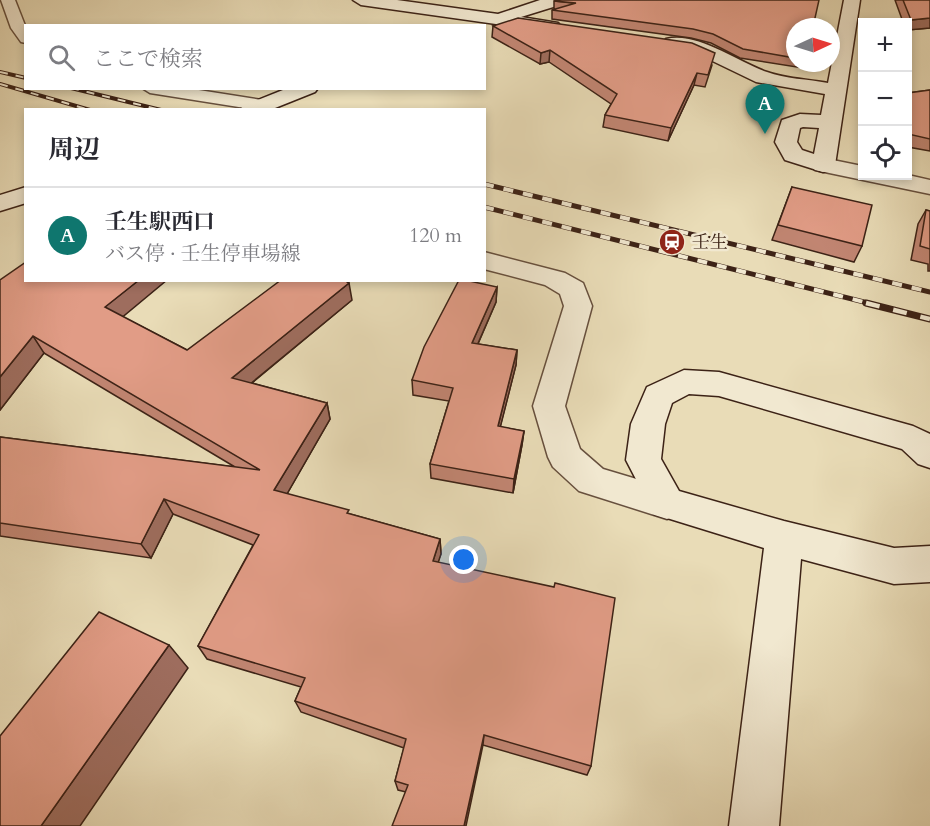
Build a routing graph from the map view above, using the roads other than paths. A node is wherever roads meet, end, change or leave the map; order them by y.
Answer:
1 (8, 0) edge
2 (361, 0) edge
3 (557, 0) edge
4 (852, 0) edge
5 (398, 3) edge
6 (489, 22) edge
7 (565, 29) edge
8 (24, 36) edge
9 (656, 41) edge
10 (161, 90) edge
11 (303, 90) edge
12 (836, 90) junction
13 (256, 107) edge
14 (830, 123) junction
15 (824, 165) junction
16 (858, 172) edge
17 (894, 180) edge
18 (930, 187) edge
19 (24, 195) edge
20 (0, 204) edge
21 (486, 261) edge
22 (930, 454) edge
23 (667, 502) junction
24 (784, 538) junction
25 (930, 564) edge
26 (754, 826) edge

1 - 8 lane
2 - 5 street
3 - 6 street
4 - 12 street
5 - 6 street
6 - 7 street
9 - 12 street
10 - 13 lane
11 - 13 street
12 - 14 street
14 - 15 street
14 - 15 street
15 - 16 street
17 - 18 street
19 - 20 street
21 - 23 street
22 - 23 street
23 - 24 street
24 - 25 street
24 - 26 street

